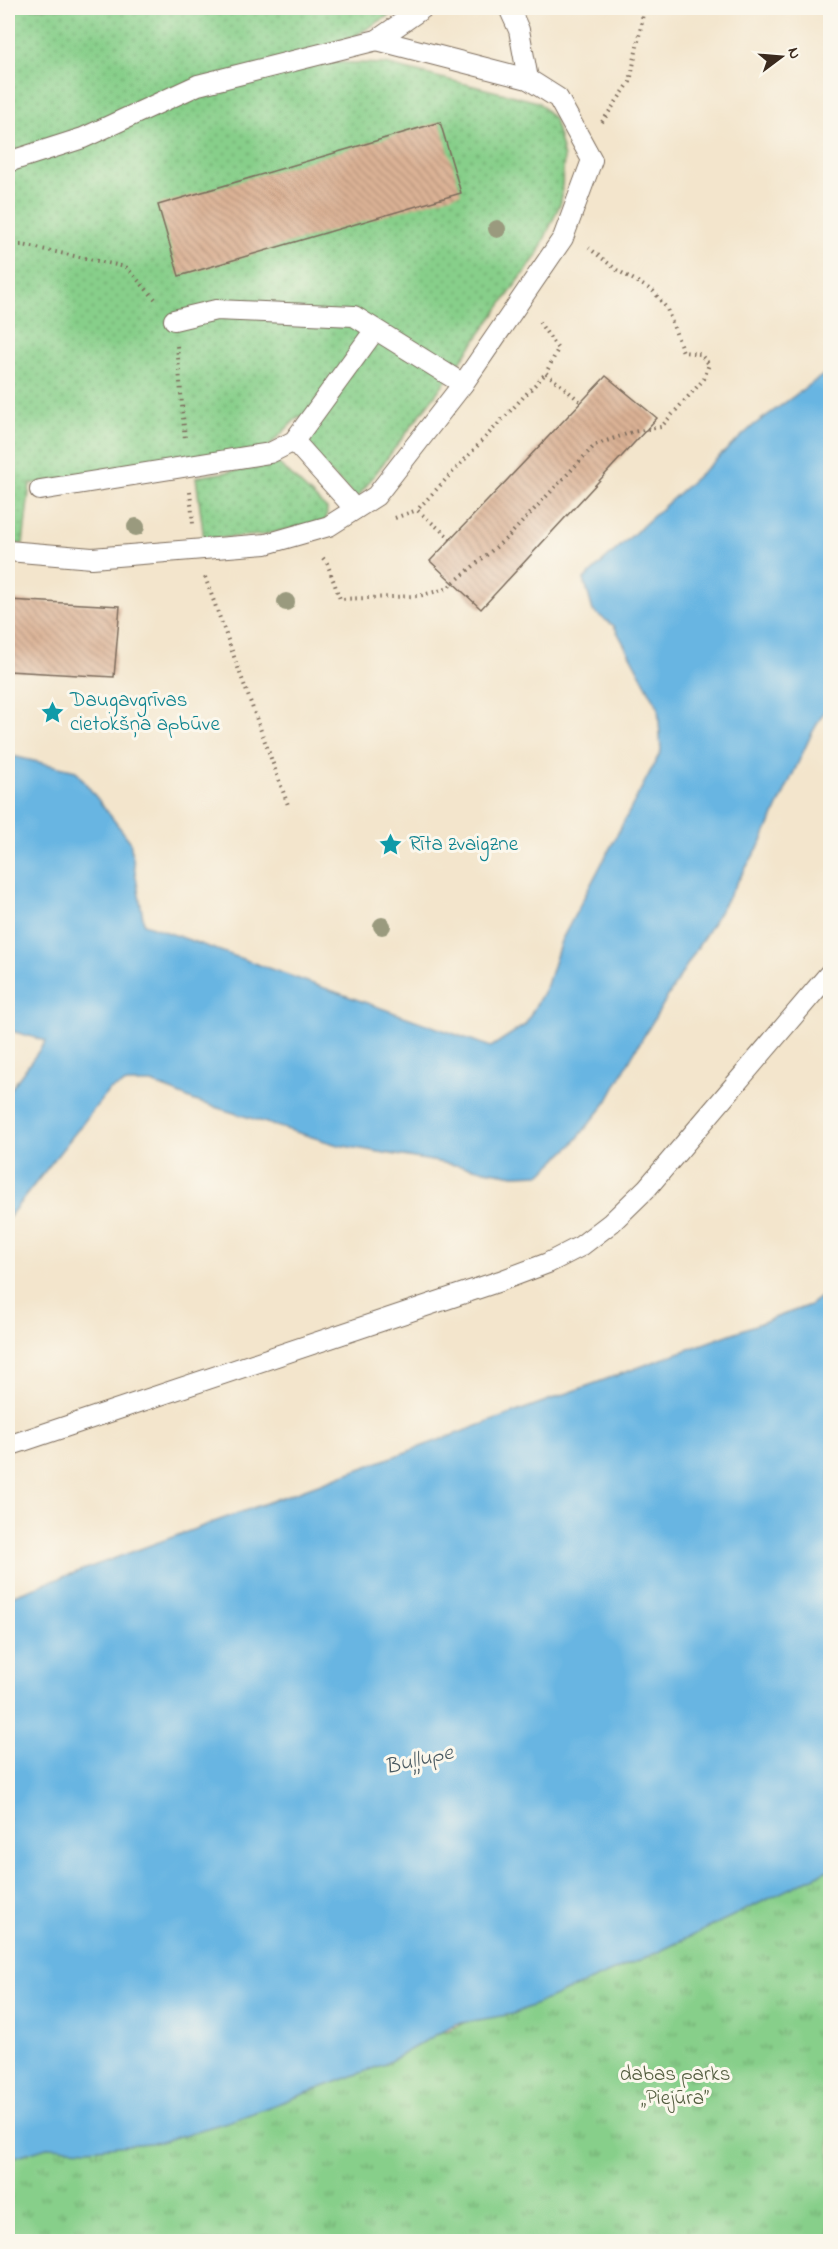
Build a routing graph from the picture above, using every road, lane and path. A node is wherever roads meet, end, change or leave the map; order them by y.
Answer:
1 (423, 8) edge
2 (509, 8) edge
3 (643, 8) edge
4 (377, 40) junction
5 (528, 79) junction
6 (592, 160) junction
7 (8, 162) edge
8 (563, 238) junction
9 (522, 298) junction
10 (174, 320) dead end
11 (375, 330) junction
12 (546, 373) junction
13 (463, 384) junction
14 (582, 402) dead end
15 (294, 441) junction
16 (40, 490) dead end
17 (355, 509) junction
18 (304, 533) junction
19 (451, 538) dead end
20 (8, 551) edge
21 (831, 973) edge
22 (8, 1446) edge

1 - 4 lane
2 - 5 lane
3 - 6 path
4 - 5 lane
4 - 7 lane
5 - 6 lane
6 - 8 lane
8 - 9 lane
8 - 18 path
9 - 12 path
9 - 13 lane
10 - 11 lane
11 - 13 lane
11 - 15 lane
12 - 14 path
12 - 19 path
13 - 17 lane
15 - 16 lane
15 - 17 lane
17 - 18 lane
18 - 20 lane
21 - 22 lane

